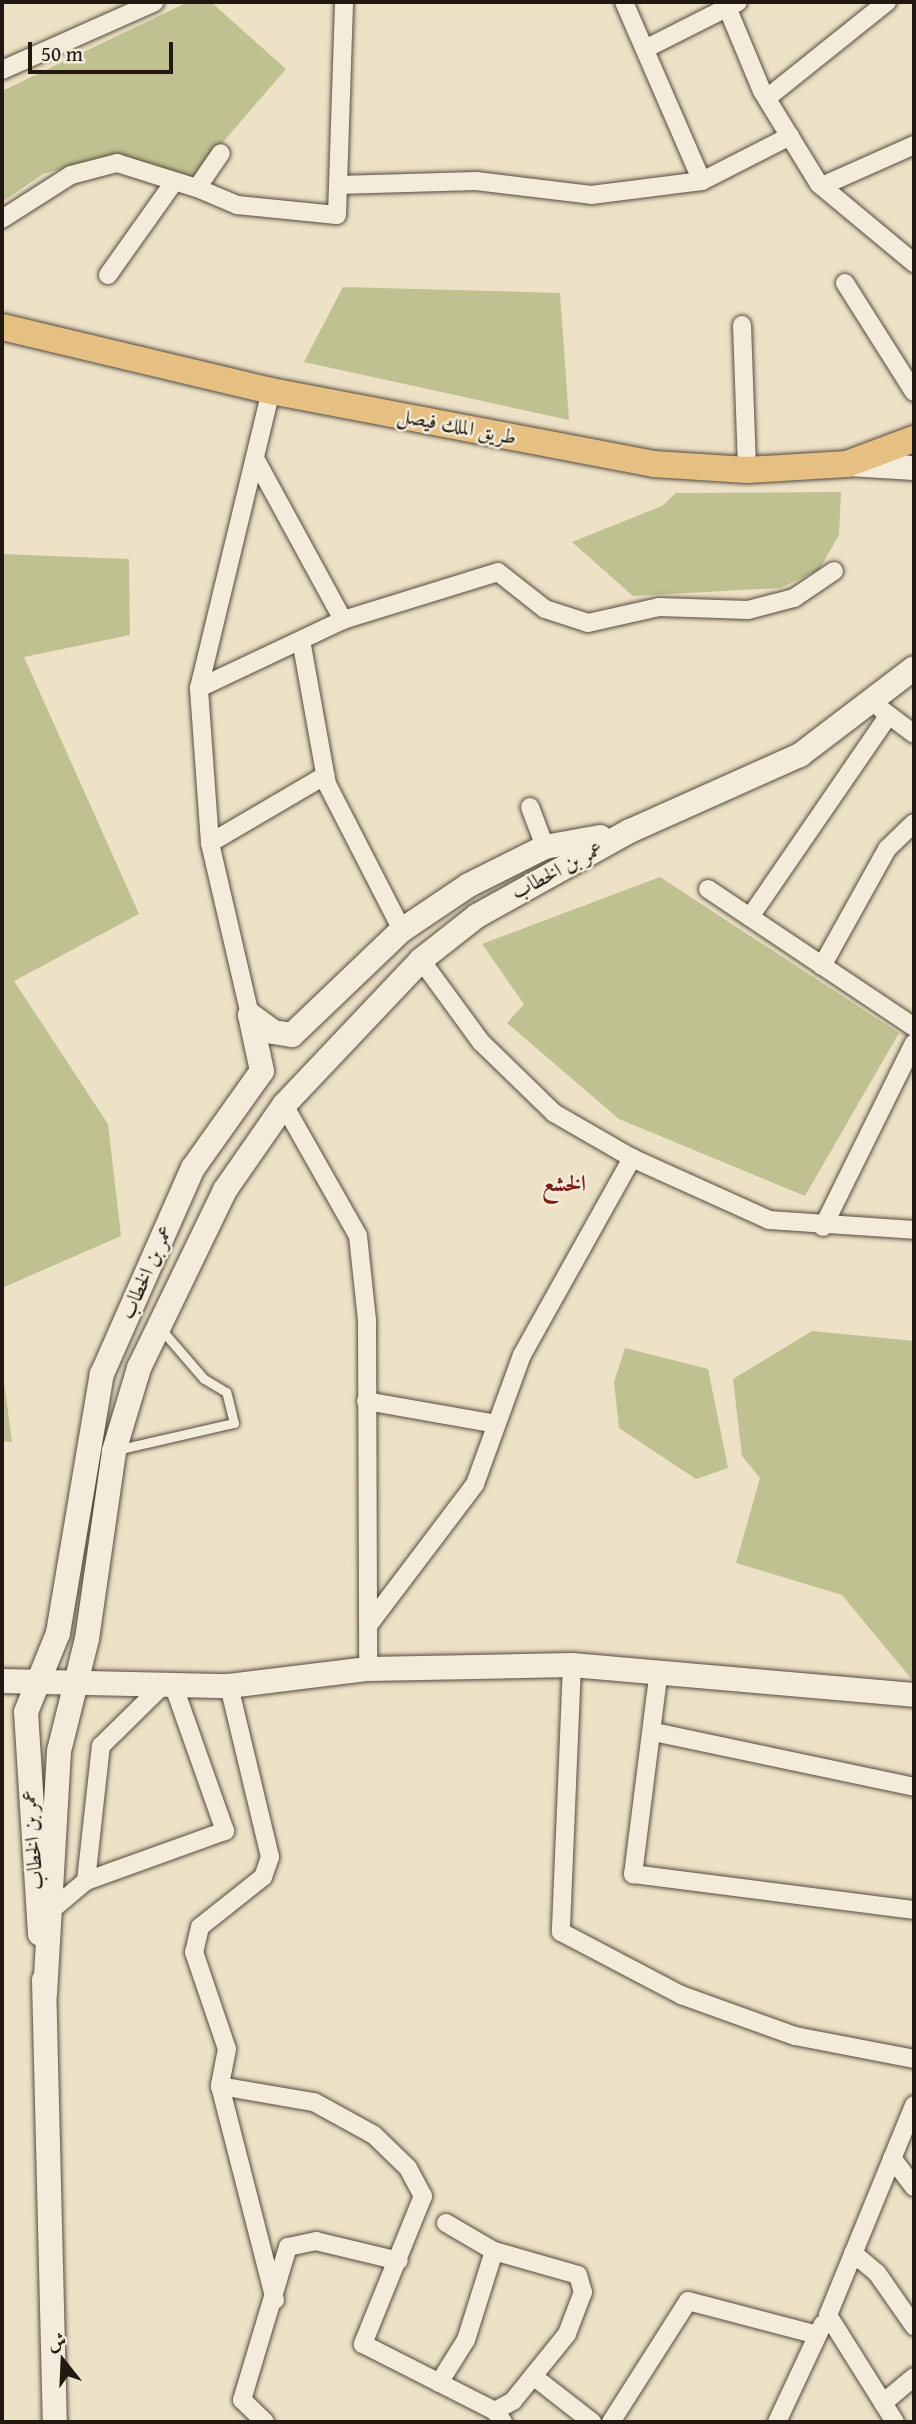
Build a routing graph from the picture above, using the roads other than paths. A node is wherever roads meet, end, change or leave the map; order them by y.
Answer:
1 (155, 2) edge
2 (344, 2) edge
3 (624, 2) edge
4 (887, 2) edge
5 (732, 4) edge
6 (645, 49) junction
7 (2, 71) edge
8 (767, 98) junction
9 (790, 136) junction
10 (914, 145) edge
11 (221, 153) dead end
12 (702, 181) junction
13 (174, 182) junction
14 (338, 185) junction
15 (821, 186) junction
16 (197, 188) junction
17 (2, 219) edge
18 (914, 263) edge
19 (108, 275) dead end
20 (845, 283) dead end
21 (742, 325) dead end
22 (2, 327) edge
23 (271, 391) junction
24 (914, 391) edge
25 (914, 439) edge
26 (257, 462) junction
27 (847, 464) junction
28 (914, 468) edge
29 (747, 470) junction
30 (834, 571) dead end
31 (343, 620) junction
32 (301, 640) junction
33 (914, 668) edge
34 (200, 688) junction
35 (881, 709) junction
36 (914, 734) edge
37 (326, 775) junction
38 (530, 807) dead end
39 (914, 823) edge
40 (629, 831) junction
41 (210, 843) junction
42 (545, 847) junction
43 (708, 889) dead end
44 (750, 916) junction
45 (402, 930) junction
46 (421, 960) junction
47 (822, 966) junction
48 (250, 1015) junction
49 (914, 1027) edge
50 (914, 1043) edge
51 (907, 1083) edge
52 (284, 1105) junction
53 (632, 1158) junction
54 (823, 1227) junction
55 (914, 1230) edge
56 (158, 1326) junction
57 (366, 1401) junction
58 (496, 1424) junction
59 (114, 1451) junction
60 (370, 1623) junction
61 (572, 1665) junction
62 (368, 1670) junction
63 (658, 1677) junction
64 (2, 1681) edge
65 (41, 1686) junction
66 (229, 1686) junction
67 (168, 1687) junction
68 (74, 1688) junction
69 (914, 1695) edge
70 (654, 1732) junction
71 (914, 1787) edge
72 (86, 1881) junction
73 (54, 1908) junction
74 (914, 1910) edge
75 (45, 1994) junction
76 (914, 2059) edge
77 (220, 2086) junction
78 (914, 2105) edge
79 (892, 2158) junction
80 (914, 2187) edge
81 (446, 2223) dead end
82 (494, 2251) junction
83 (853, 2253) junction
84 (399, 2261) junction
85 (275, 2300) junction
86 (828, 2315) junction
87 (914, 2326) edge
88 (818, 2335) junction
89 (533, 2376) junction
90 (914, 2377) edge
91 (439, 2383) junction
92 (883, 2403) junction
93 (499, 2416) edge
94 (55, 2422) edge
95 (267, 2422) edge
96 (592, 2422) edge
97 (611, 2422) edge
98 (777, 2422) edge
99 (895, 2422) edge

1 - 7 street
2 - 14 street
3 - 6 street
4 - 8 street
5 - 6 street
5 - 8 street
6 - 12 street
8 - 9 street
9 - 12 street
9 - 15 street
10 - 15 street
11 - 16 street
12 - 14 street
13 - 16 street
13 - 17 street
13 - 19 street
14 - 16 street
15 - 18 street
20 - 24 street
21 - 29 street
22 - 23 main road, طريق الملك فيصل
23 - 26 street
23 - 29 main road, طريق الملك فيصل
25 - 27 main road, طريق الملك فيصل
26 - 31 street
26 - 34 street
27 - 28 street
27 - 29 main road, طريق الملك فيصل
30 - 31 street
31 - 32 street
32 - 34 street
32 - 37 street
33 - 35 street, عمر بن الخطاب
34 - 41 street
35 - 36 street
35 - 40 street, عمر بن الخطاب
35 - 44 street
37 - 41 street
37 - 45 street
38 - 42 street
39 - 47 street
40 - 42 street, عمر بن الخطاب
40 - 46 street, عمر بن الخطاب
41 - 48 street
42 - 45 street, عمر بن الخطاب
43 - 44 street
44 - 47 street
45 - 48 street, عمر بن الخطاب
46 - 52 street, عمر بن الخطاب
46 - 53 street
47 - 49 street
48 - 65 street, عمر بن الخطاب
50 - 51 street
51 - 54 street
52 - 56 street, عمر بن الخطاب
52 - 57 street
53 - 54 street
53 - 58 street
54 - 55 street
56 - 59 street, عمر بن الخطاب
56 - 59 lane
57 - 58 street
57 - 60 street
58 - 60 street
59 - 68 street, عمر بن الخطاب
60 - 62 street
61 - 62 street
61 - 63 street
61 - 76 street
62 - 66 street
63 - 69 street
63 - 70 street
64 - 65 street
65 - 68 street
65 - 75 street, عمر بن الخطاب
66 - 67 street
66 - 77 street
67 - 68 street
67 - 72 street
67 - 72 street
68 - 73 street, عمر بن الخطاب
70 - 71 street
70 - 74 street
72 - 73 street
73 - 75 street, عمر بن الخطاب
75 - 94 street, عمر بن الخطاب
77 - 84 street
77 - 85 street
78 - 79 street
79 - 80 street
79 - 83 street
81 - 82 street
82 - 89 street
82 - 91 street
83 - 86 street
83 - 87 street
84 - 85 street
84 - 91 street
85 - 95 street
86 - 88 street
86 - 92 street
88 - 97 street
88 - 98 street
89 - 93 street
89 - 96 street
90 - 92 street
91 - 93 street
92 - 99 street

